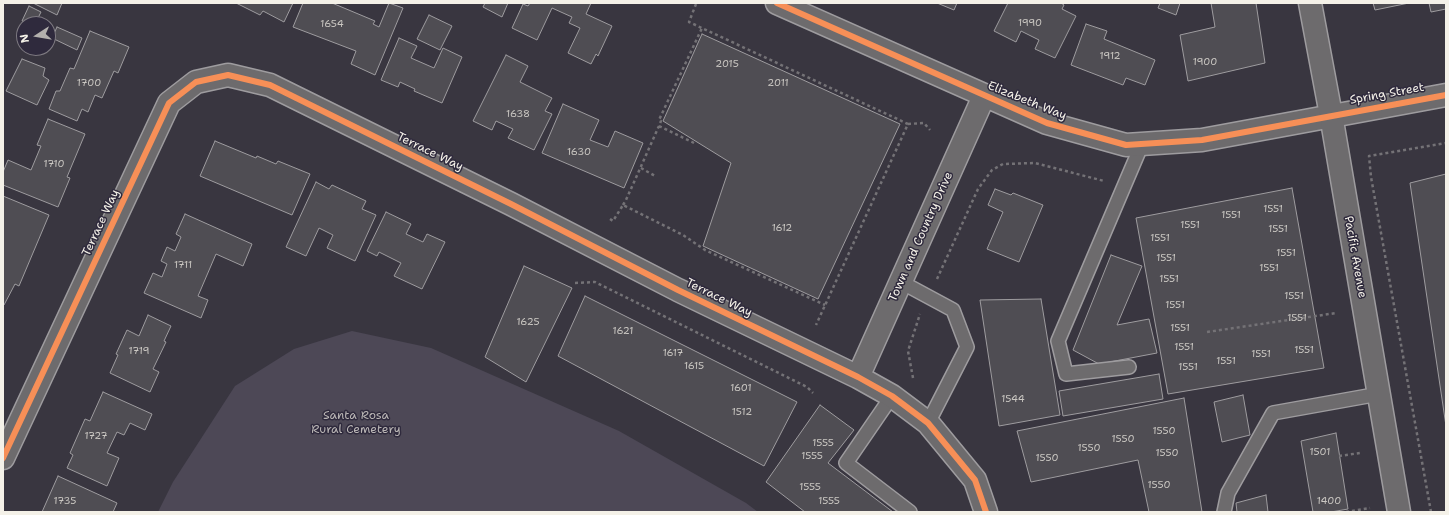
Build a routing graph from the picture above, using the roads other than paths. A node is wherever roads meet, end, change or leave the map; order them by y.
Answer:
1 (777, 3) edge
2 (1310, 3) edge
3 (1446, 95) edge
4 (984, 96) junction
5 (1331, 115) junction
6 (1142, 144) junction
7 (901, 282) junction
8 (1129, 367) dead end
9 (858, 377) junction
10 (1379, 394) junction
11 (892, 396) junction
12 (928, 423) junction
13 (3, 458) edge
14 (910, 512) edge
15 (986, 512) edge
16 (1224, 512) edge
17 (1400, 512) edge

1 - 4 street, Elizabeth Way
2 - 5 street, Pacific Avenue
3 - 5 street, Spring Street
4 - 6 street, Elizabeth Way
4 - 7 street, Town and Country Drive
5 - 6 street, Elizabeth Way
5 - 10 street, Pacific Avenue
6 - 8 lane
7 - 9 street, Town and Country Drive
7 - 12 lane
9 - 11 street, Terrace Way
9 - 13 street, Terrace Way
10 - 16 lane
10 - 17 street, Pacific Avenue
11 - 12 street, Terrace Way
11 - 14 lane
12 - 15 street, Terrace Way

